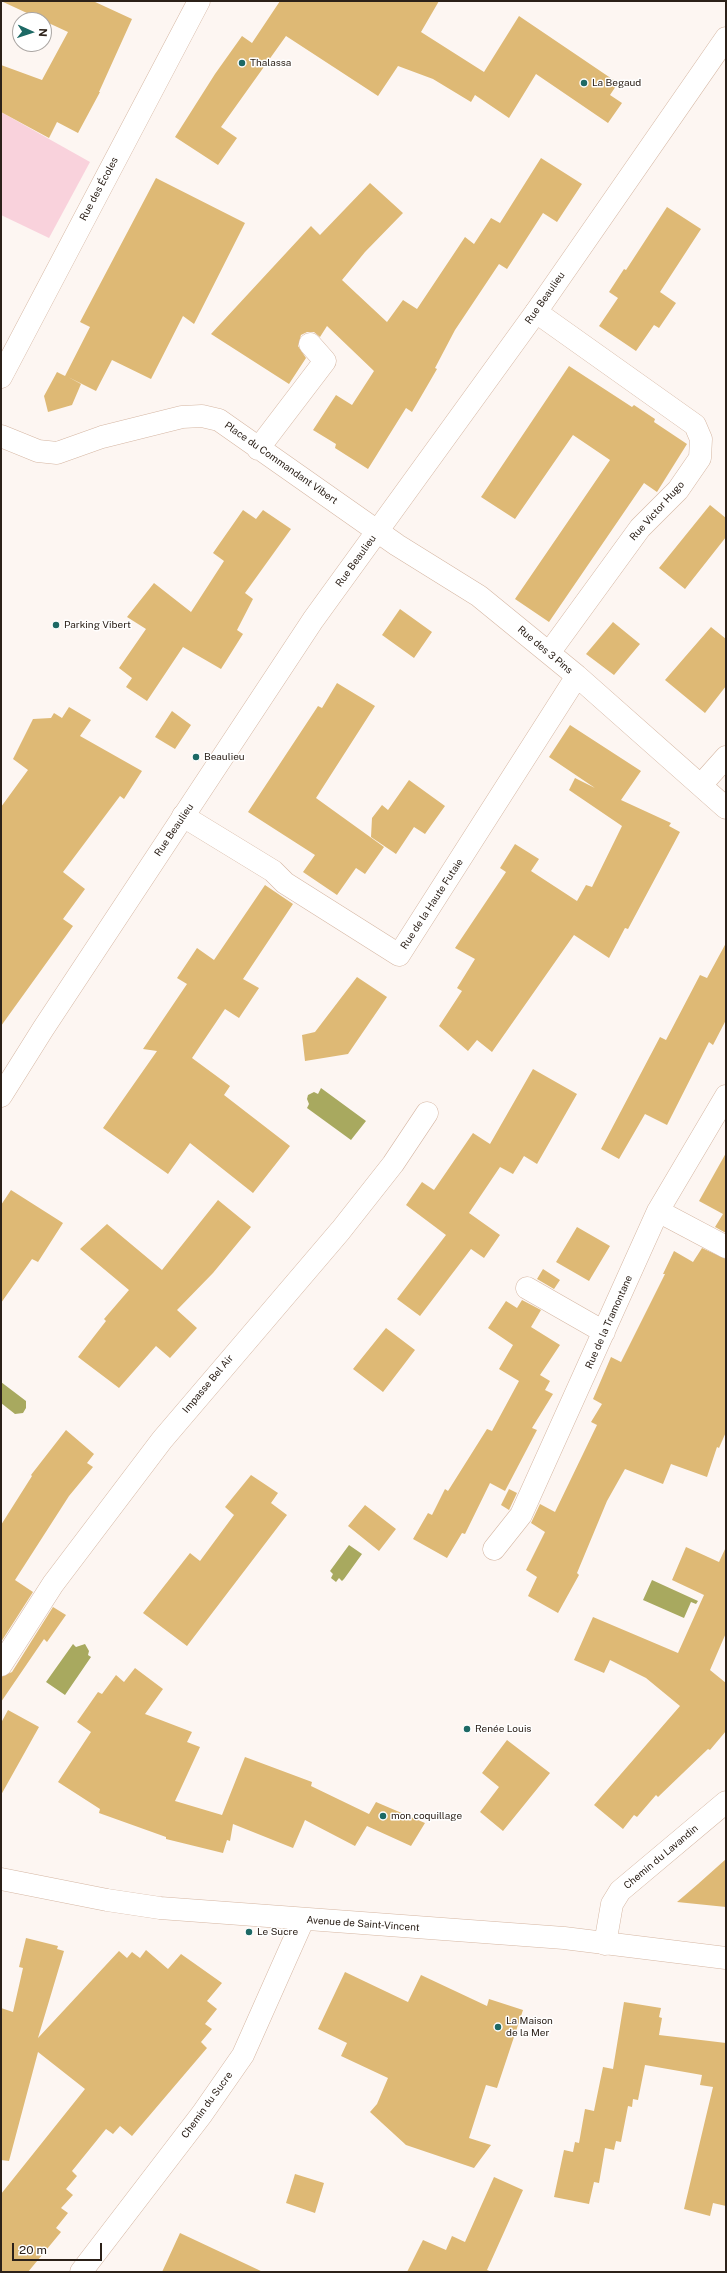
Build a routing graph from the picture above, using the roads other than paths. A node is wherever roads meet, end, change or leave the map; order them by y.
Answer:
1 (199, 1) edge
2 (726, 38) edge
3 (536, 312) junction
4 (310, 344) dead end
5 (1, 377) edge
6 (1, 436) edge
7 (258, 449) junction
8 (378, 531) junction
9 (549, 653) junction
10 (577, 676) junction
11 (726, 757) edge
12 (701, 785) junction
13 (726, 808) edge
14 (183, 816) junction
15 (1, 1096) edge
16 (726, 1096) edge
17 (427, 1113) dead end
18 (658, 1211) junction
19 (726, 1246) edge
20 (527, 1288) dead end
21 (604, 1332) junction
22 (494, 1549) dead end
23 (1, 1665) edge
24 (726, 1802) edge
25 (1, 1879) edge
26 (303, 1920) junction
27 (605, 1944) junction
28 (726, 1958) edge
29 (81, 2272) edge

1 - 5 street, Rue des Écoles
2 - 3 street, Rue Beaulieu
3 - 8 street, Rue Beaulieu
3 - 9 street, Rue Victor Hugo
4 - 7 street
6 - 7 street, Place du Commandant Vibert
7 - 8 street, Place du Commandant Vibert
8 - 9 street, Rue des 3 Pins
8 - 14 street, Rue Beaulieu
9 - 10 street, Rue des 3 Pins
10 - 12 street, Rue des 3 Pins
10 - 14 street, Rue de la Haute Futaie
11 - 12 street
12 - 13 street, Rue des 3 Pins
14 - 15 street, Rue Beaulieu
16 - 18 street, Rue de la Tramontane
17 - 23 street, Impasse Bel Air
18 - 19 street
18 - 21 street, Rue de la Tramontane
20 - 21 street
21 - 22 street, Rue de la Tramontane
24 - 27 street, Chemin du Lavandin
25 - 26 street, Avenue de Saint-Vincent
26 - 27 street, Avenue de Saint-Vincent
26 - 29 street, Chemin du Sucre
27 - 28 street, Avenue de Saint-Vincent

